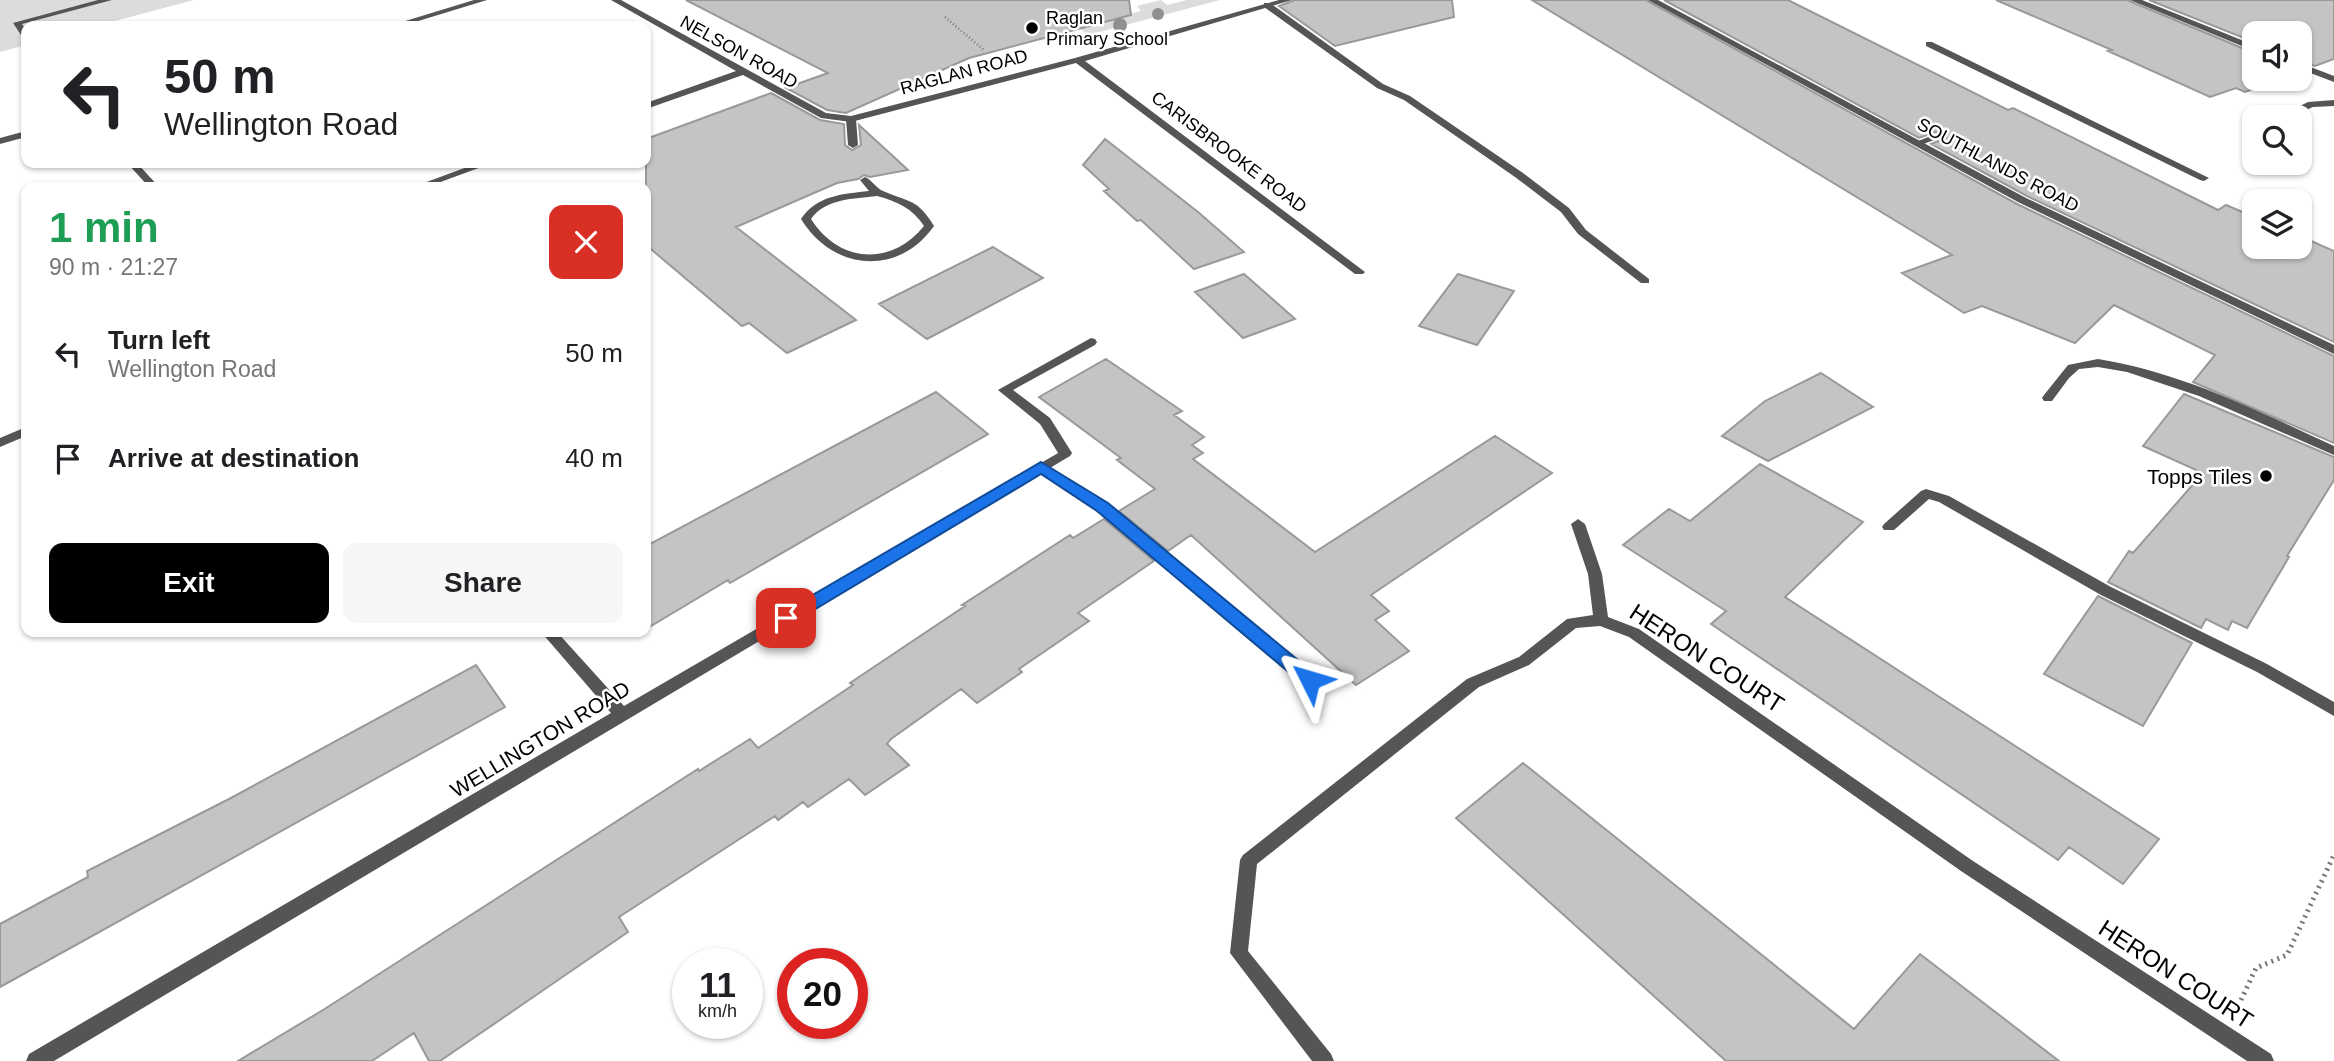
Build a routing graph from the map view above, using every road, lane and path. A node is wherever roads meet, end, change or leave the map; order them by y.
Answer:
1 (108, 0) edge
2 (483, 0) edge
3 (615, 0) edge
4 (1288, 0) edge
5 (1652, 0) edge
6 (2134, 0) edge
7 (1267, 5) junction
8 (945, 17) dead end
9 (25, 21) edge
10 (410, 21) edge
11 (2242, 43) edge
12 (1929, 44) dead end
13 (985, 51) dead end
14 (1078, 60) junction
15 (2312, 71) edge
16 (741, 72) junction
17 (2334, 79) edge
18 (2045, 101) junction
19 (2334, 103) edge
20 (651, 104) edge
21 (2309, 105) edge
22 (2028, 107) dead end
23 (851, 119) junction
24 (21, 135) edge
25 (1940, 136) dead end
26 (0, 141) edge
27 (1918, 143) junction
28 (853, 145) dead end
29 (137, 168) edge
30 (472, 168) edge
31 (2204, 178) dead end
32 (865, 180) dead end
33 (149, 182) edge
34 (432, 182) edge
35 (877, 193) junction
36 (1359, 271) dead end
37 (1645, 281) dead end
38 (1091, 342) dead end
39 (2334, 350) edge
40 (2048, 398) dead end
41 (21, 433) edge
42 (0, 443) edge
43 (2334, 451) edge
44 (1041, 467) junction
45 (1578, 524) dead end
46 (1889, 527) dead end
47 (1601, 620) junction
48 (553, 637) edge
49 (1310, 680) dead end
50 (2334, 710) edge
51 (623, 715) junction
52 (2334, 855) edge
53 (2256, 968) dead end
54 (36, 1061) edge
55 (1324, 1061) edge
56 (2264, 1061) edge

1 - 9 street
2 - 10 street
3 - 16 street, NELSON ROAD
4 - 7 street, RAGLAN ROAD
5 - 27 street, SOUTHLANDS ROAD
6 - 11 street
7 - 14 street, RAGLAN ROAD
7 - 37 street
8 - 13 path
12 - 18 street
14 - 23 street, RAGLAN ROAD
14 - 36 street, CARISBROOKE ROAD
15 - 17 street
16 - 20 street
16 - 23 street, NELSON ROAD
18 - 22 street
18 - 31 street
19 - 21 street
23 - 28 street
24 - 26 street
25 - 27 street
27 - 39 street, SOUTHLANDS ROAD
29 - 33 street
30 - 34 street
32 - 35 street
35 - 35 street
38 - 44 street, WELLINGTON ROAD
40 - 43 street
41 - 42 street
44 - 49 street
44 - 51 street, WELLINGTON ROAD
45 - 47 street
46 - 50 street
47 - 55 street, HERON COURT
47 - 56 street, HERON COURT
48 - 51 street
51 - 54 street, WELLINGTON ROAD
52 - 53 path

